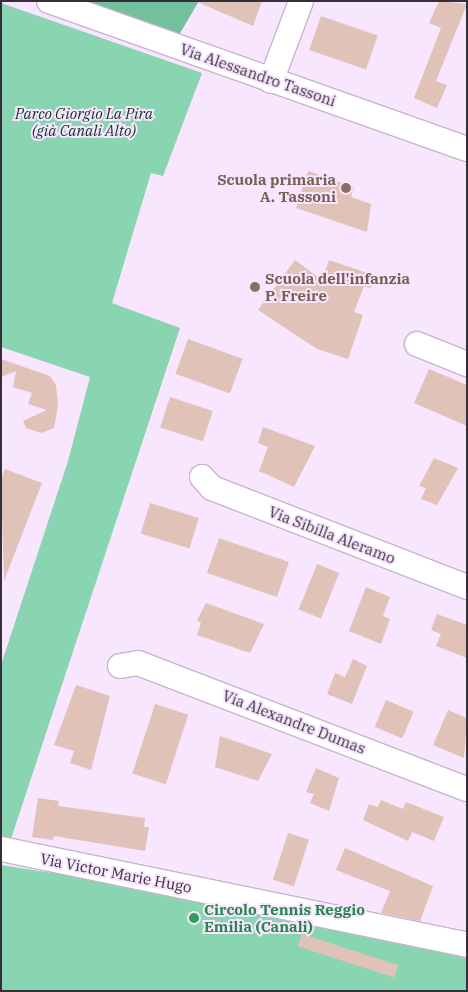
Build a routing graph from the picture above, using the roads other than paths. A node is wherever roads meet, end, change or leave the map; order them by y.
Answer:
1 (49, 1) edge
2 (301, 1) edge
3 (271, 81) junction
4 (467, 149) edge
5 (417, 344) dead end
6 (467, 364) edge
7 (202, 476) dead end
8 (467, 587) edge
9 (120, 666) dead end
10 (467, 789) edge
11 (1, 849) edge
12 (467, 945) edge

1 - 3 street, Via Alessandro Tassoni
2 - 3 street
3 - 4 street, Via Alessandro Tassoni
5 - 6 street
7 - 8 street, Via Sibilla Aleramo
9 - 10 street, Via Alexandre Dumas
11 - 12 street, Via Victor Marie Hugo

